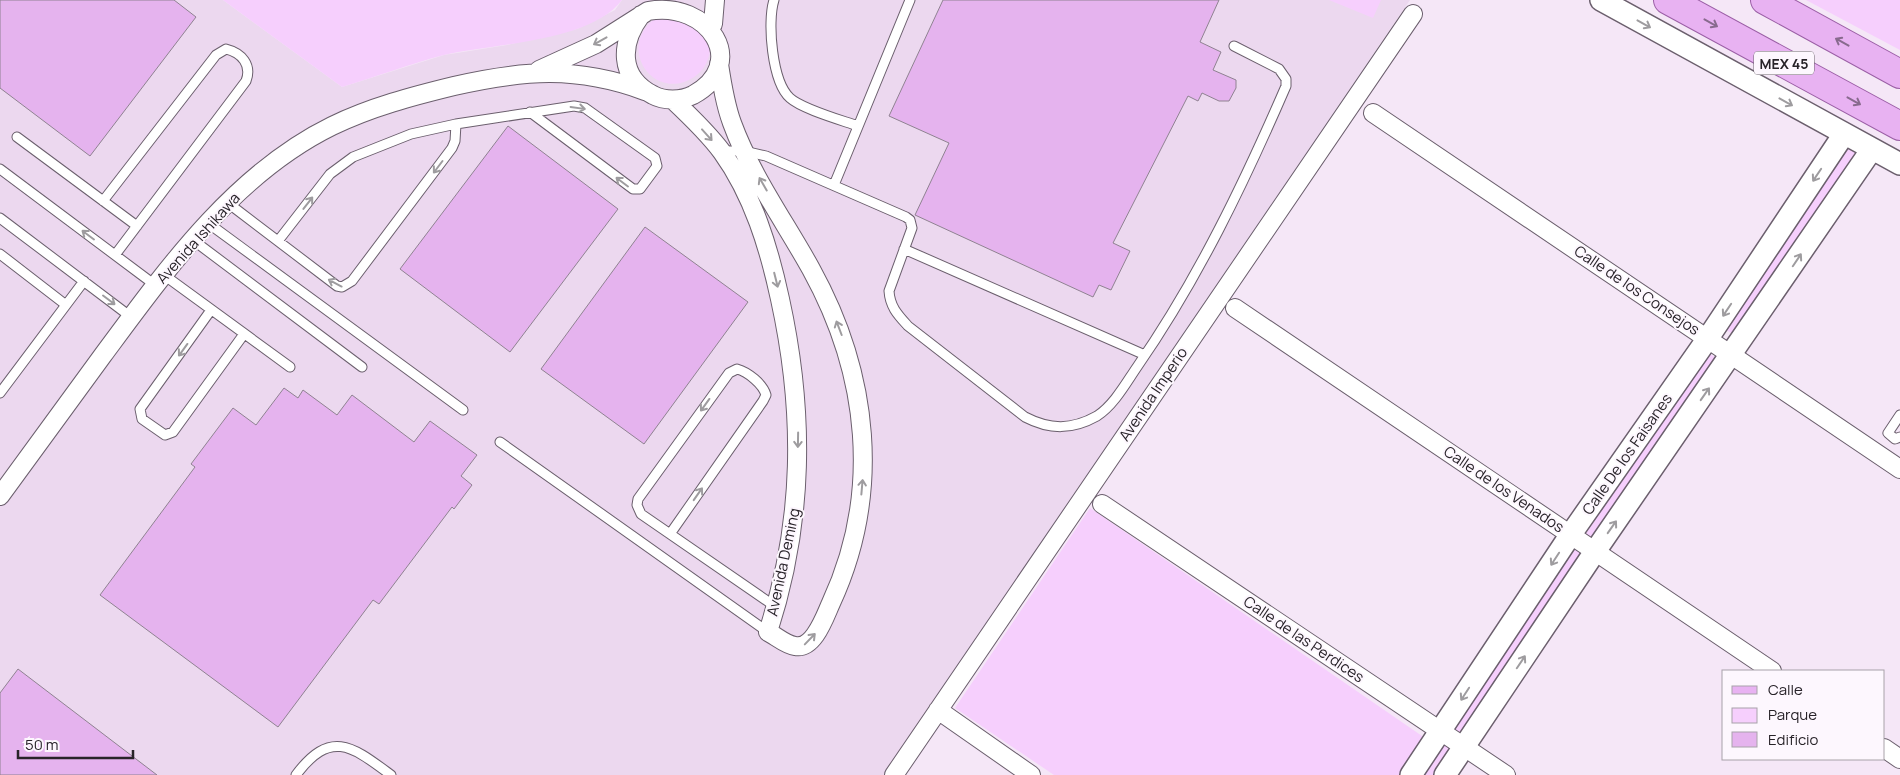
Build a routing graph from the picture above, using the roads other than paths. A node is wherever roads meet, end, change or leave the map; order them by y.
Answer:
1 (715, 0) edge
2 (774, 0) edge
3 (910, 0) edge
4 (1601, 0) edge
5 (1668, 0) edge
6 (1775, 4) edge
7 (652, 8) edge
8 (1413, 14) dead end
9 (713, 24) junction
10 (1234, 46) dead end
11 (719, 64) junction
12 (534, 72) junction
13 (1900, 74) edge
14 (645, 91) junction
15 (673, 100) junction
16 (530, 112) junction
17 (1373, 113) dead end
18 (456, 124) junction
19 (858, 126) junction
20 (1900, 126) edge
21 (1844, 134) junction
22 (17, 137) dead end
23 (1872, 149) junction
24 (722, 151) junction
25 (744, 151) junction
26 (1900, 164) edge
27 (0, 169) edge
28 (834, 184) junction
29 (103, 201) junction
30 (228, 203) junction
31 (0, 218) edge
32 (208, 223) junction
33 (137, 226) junction
34 (193, 240) junction
35 (278, 241) junction
36 (904, 249) junction
37 (0, 254) edge
38 (115, 255) junction
39 (160, 280) junction
40 (84, 281) junction
41 (66, 305) junction
42 (1235, 308) dead end
43 (211, 310) junction
44 (131, 317) junction
45 (244, 334) junction
46 (1708, 338) junction
47 (1732, 354) junction
48 (1145, 355) junction
49 (290, 367) dead end
50 (362, 368) dead end
51 (0, 393) edge
52 (462, 410) dead end
53 (1900, 415) edge
54 (1900, 437) edge
55 (500, 442) dead end
56 (1900, 469) edge
57 (0, 496) edge
58 (1102, 504) dead end
59 (670, 534) junction
60 (1571, 534) junction
61 (1596, 550) junction
62 (776, 608) junction
63 (768, 632) junction
64 (1771, 670) edge
65 (938, 710) junction
66 (1441, 731) junction
67 (1465, 747) junction
68 (1885, 749) edge
69 (1900, 759) edge
70 (296, 775) edge
71 (391, 775) edge
72 (894, 775) edge
73 (1031, 775) edge
74 (1411, 775) edge
75 (1446, 775) edge
76 (1506, 775) edge

1 - 9 street
2 - 19 lane
3 - 19 lane
4 -> 21 street
5 -> 20 main road, MEX 45
13 -> 6 main road, MEX 45
7 - 9 street, Avenida Ishikawa
7 -> 12 street, Avenida Ishikawa
7 - 14 street
8 - 65 street, Avenida Imperio
9 - 11 street
10 - 48 lane
11 - 15 street
11 - 25 street, Avenida Deming
12 - 14 street, Avenida Ishikawa
12 - 30 street, Avenida Ishikawa
14 - 15 street, Avenida Ishikawa
15 -> 24 street, Avenida Deming
16 -> 16 lane
16 - 18 lane
17 - 46 street, Calle de los Consejos
35 -> 18 lane
18 -> 35 lane
19 - 28 lane
21 - 23 street
21 -> 46 street, Calle De los Faisanes
22 - 29 lane
23 - 26 street
47 -> 23 street, Calle De los Faisanes
24 - 25 lane
24 -> 62 street, Avenida Deming
25 - 28 lane
63 -> 25 street, Avenida Deming
38 -> 27 lane
28 - 36 lane
29 - 33 lane
29 - 33 lane
30 - 32 street, Avenida Ishikawa
30 - 35 lane
31 - 40 lane
32 - 34 street, Avenida Ishikawa
32 - 52 lane
33 - 38 lane
34 - 39 street, Avenida Ishikawa
34 - 50 lane
36 - 48 lane
36 - 48 lane
37 - 41 lane
38 - 39 lane
39 - 43 lane
39 - 44 street, Avenida Ishikawa
40 - 41 lane
40 -> 44 lane
41 - 51 lane
42 - 60 street, Calle de los Venados
43 - 45 lane
43 -> 45 lane
44 - 57 street, Avenida Ishikawa
45 - 49 lane
46 - 47 street, Calle de los Consejos
46 - 60 street, Calle De los Faisanes
47 - 56 street, Calle de los Consejos
61 -> 47 street, Calle De los Faisanes
53 - 54 lane
55 - 63 lane
58 - 66 street, Calle de las Perdices
59 -> 59 lane
59 - 62 lane
60 - 61 street, Calle de los Venados
60 -> 66 street, Calle De los Faisanes
61 - 64 street, Calle de los Venados
67 -> 61 street, Calle De los Faisanes
62 - 63 street, Avenida Deming
65 - 72 street, Avenida Imperio
65 - 73 street
66 - 67 street, Calle de las Perdices
66 - 74 street, Calle De los Faisanes
67 - 75 street, Calle De los Faisanes
67 - 76 street, Calle de las Perdices
68 - 69 street
70 - 71 lane

